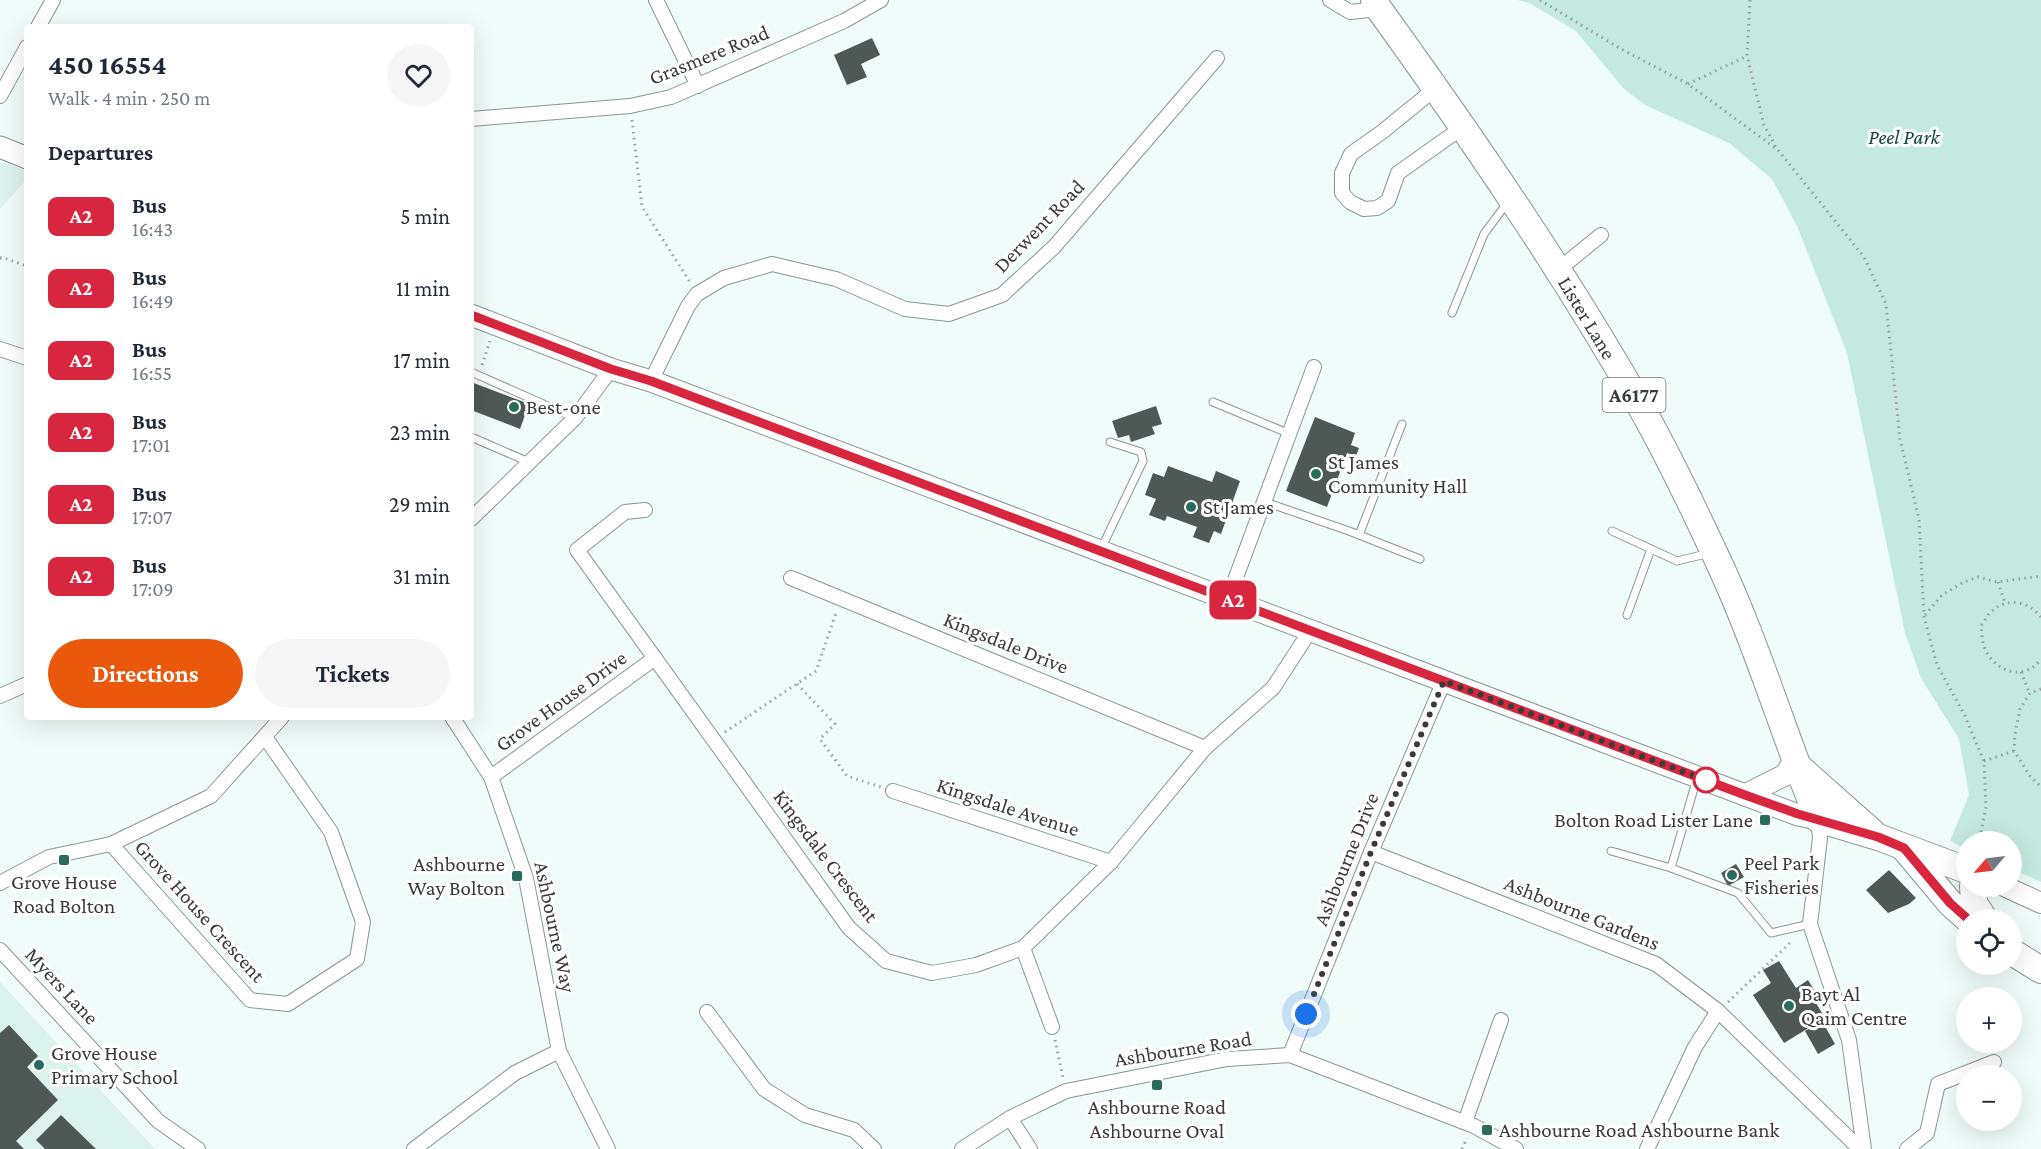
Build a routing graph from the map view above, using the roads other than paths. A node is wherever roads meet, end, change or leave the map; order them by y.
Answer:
1 (53, 0) edge
2 (656, 0) edge
3 (881, 0) edge
4 (1330, 0) edge
5 (1376, 4) edge
6 (40, 24) edge
7 (24, 52) edge
8 (1217, 58) dead end
9 (698, 86) junction
10 (1436, 88) junction
11 (0, 96) edge
12 (474, 119) edge
13 (1463, 127) junction
14 (0, 147) edge
15 (24, 157) edge
16 (1510, 199) junction
17 (1601, 235) dead end
18 (1558, 270) junction
19 (1452, 313) dead end
20 (474, 316) edge
21 (0, 349) edge
22 (24, 357) edge
23 (1314, 367) dead end
24 (611, 369) junction
25 (475, 374) edge
26 (651, 381) junction
27 (1213, 402) dead end
28 (575, 418) junction
29 (1402, 424) dead end
30 (1290, 434) junction
31 (474, 438) edge
32 (1110, 442) dead end
33 (529, 462) junction
34 (1265, 502) junction
35 (645, 510) dead end
36 (474, 516) edge
37 (1612, 531) dead end
38 (1359, 535) junction
39 (1651, 549) junction
40 (1100, 551) junction
41 (1714, 552) junction
42 (1420, 559) dead end
43 (791, 578) dead end
44 (1228, 599) junction
45 (1627, 615) dead end
46 (1310, 631) junction
47 (655, 658) junction
48 (1444, 681) junction
49 (24, 685) edge
50 (0, 696) edge
51 (279, 720) edge
52 (454, 720) edge
53 (265, 737) junction
54 (1205, 748) junction
55 (1797, 762) junction
56 (491, 777) junction
57 (1698, 777) junction
58 (893, 791) road end
59 (1745, 795) junction
60 (1818, 819) junction
61 (1878, 837) junction
62 (111, 844) junction
63 (1904, 848) junction
64 (1611, 851) dead end
65 (1371, 852) junction
66 (1111, 862) junction
67 (1956, 866) edge
68 (1671, 868) junction
69 (0, 883) edge
70 (2022, 894) edge
71 (2041, 903) edge
72 (1957, 909) edge
73 (1810, 924) junction
74 (1023, 948) junction
75 (0, 950) edge
76 (2022, 958) edge
77 (2041, 970) edge
78 (1718, 1011) junction
79 (707, 1012) dead end
80 (1501, 1020) dead end
81 (1052, 1027) road end
82 (559, 1051) junction
83 (1290, 1055) junction
84 (1994, 1062) dead end
85 (1010, 1118) junction
86 (1465, 1122) junction
87 (198, 1149) edge
88 (414, 1149) edge
89 (608, 1149) edge
90 (874, 1149) edge
91 (962, 1149) edge
92 (1030, 1149) edge
93 (1516, 1149) edge
94 (1647, 1149) edge
95 (1860, 1149) edge
96 (1864, 1149) edge
97 (1906, 1149) edge

1 - 6 street
2 - 9 street
3 - 9 street, Grasmere Road
4 - 5 street, Lister Lane
5 - 10 highway, Lister Lane / A6177
7 - 11 street
8 - 26 street, Derwent Road
9 - 12 street, Grasmere Road
10 - 13 highway, Lister Lane / A6177
10 - 13 street
13 - 16 highway, Lister Lane / A6177
14 - 15 main road
16 - 18 highway, Lister Lane / A6177
16 - 19 lane
17 - 18 street
18 - 41 highway, Lister Lane / A6177
20 - 24 main road
21 - 22 street
23 - 30 street
24 - 26 main road
24 - 28 street
25 - 28 lane
26 - 40 main road
27 - 30 lane
28 - 33 street
29 - 38 lane
30 - 34 street
31 - 33 lane
32 - 40 lane
33 - 36 street
34 - 38 lane
34 - 44 street
35 - 47 street, Kingsdale Crescent
37 - 39 lane
38 - 42 lane
39 - 41 lane
39 - 45 lane
40 - 44 main road
41 - 55 highway, Lister Lane / A6177
43 - 54 street, Kingsdale Drive
44 - 46 main road
46 - 48 main road
46 - 54 street, Kingsdale Crescent
47 - 56 street, Grove House Drive
47 - 74 street, Kingsdale Crescent
48 - 57 main road
48 - 65 street, Ashbourne Drive
49 - 50 street
51 - 53 street
52 - 56 street, Ashbourne Way
53 - 62 street
53 - 62 street, Grove House Crescent
54 - 66 street, Kingsdale Crescent
55 - 59 main road
55 - 60 highway, Lister Lane / A6177
55 - 61 highway, Lister Lane / A6177
56 - 82 street, Ashbourne Way
57 - 59 main road
57 - 68 lane
58 - 66 street, Kingsdale Avenue
59 - 60 main road
60 - 61 highway, A6177
60 - 73 street
61 - 63 highway, A6177
62 - 69 street
63 - 67 highway
63 - 72 highway, A6177
64 - 68 lane
65 - 78 street, Ashbourne Gardens
65 - 83 street, Ashbourne Drive
66 - 74 street, Kingsdale Crescent
68 - 73 lane
70 - 71 street
73 - 96 street
74 - 81 street
75 - 87 street, Myers Lane
76 - 77 highway
78 - 94 street
78 - 95 street, Ashbourne Gardens
79 - 90 street
80 - 86 street
82 - 88 street
82 - 89 street, Ashbourne Way
83 - 85 street, Ashbourne Road
83 - 86 street, Ashbourne Road
84 - 97 street
85 - 91 street, Ashbourne Road
85 - 92 street
86 - 93 street, Ashbourne Road

